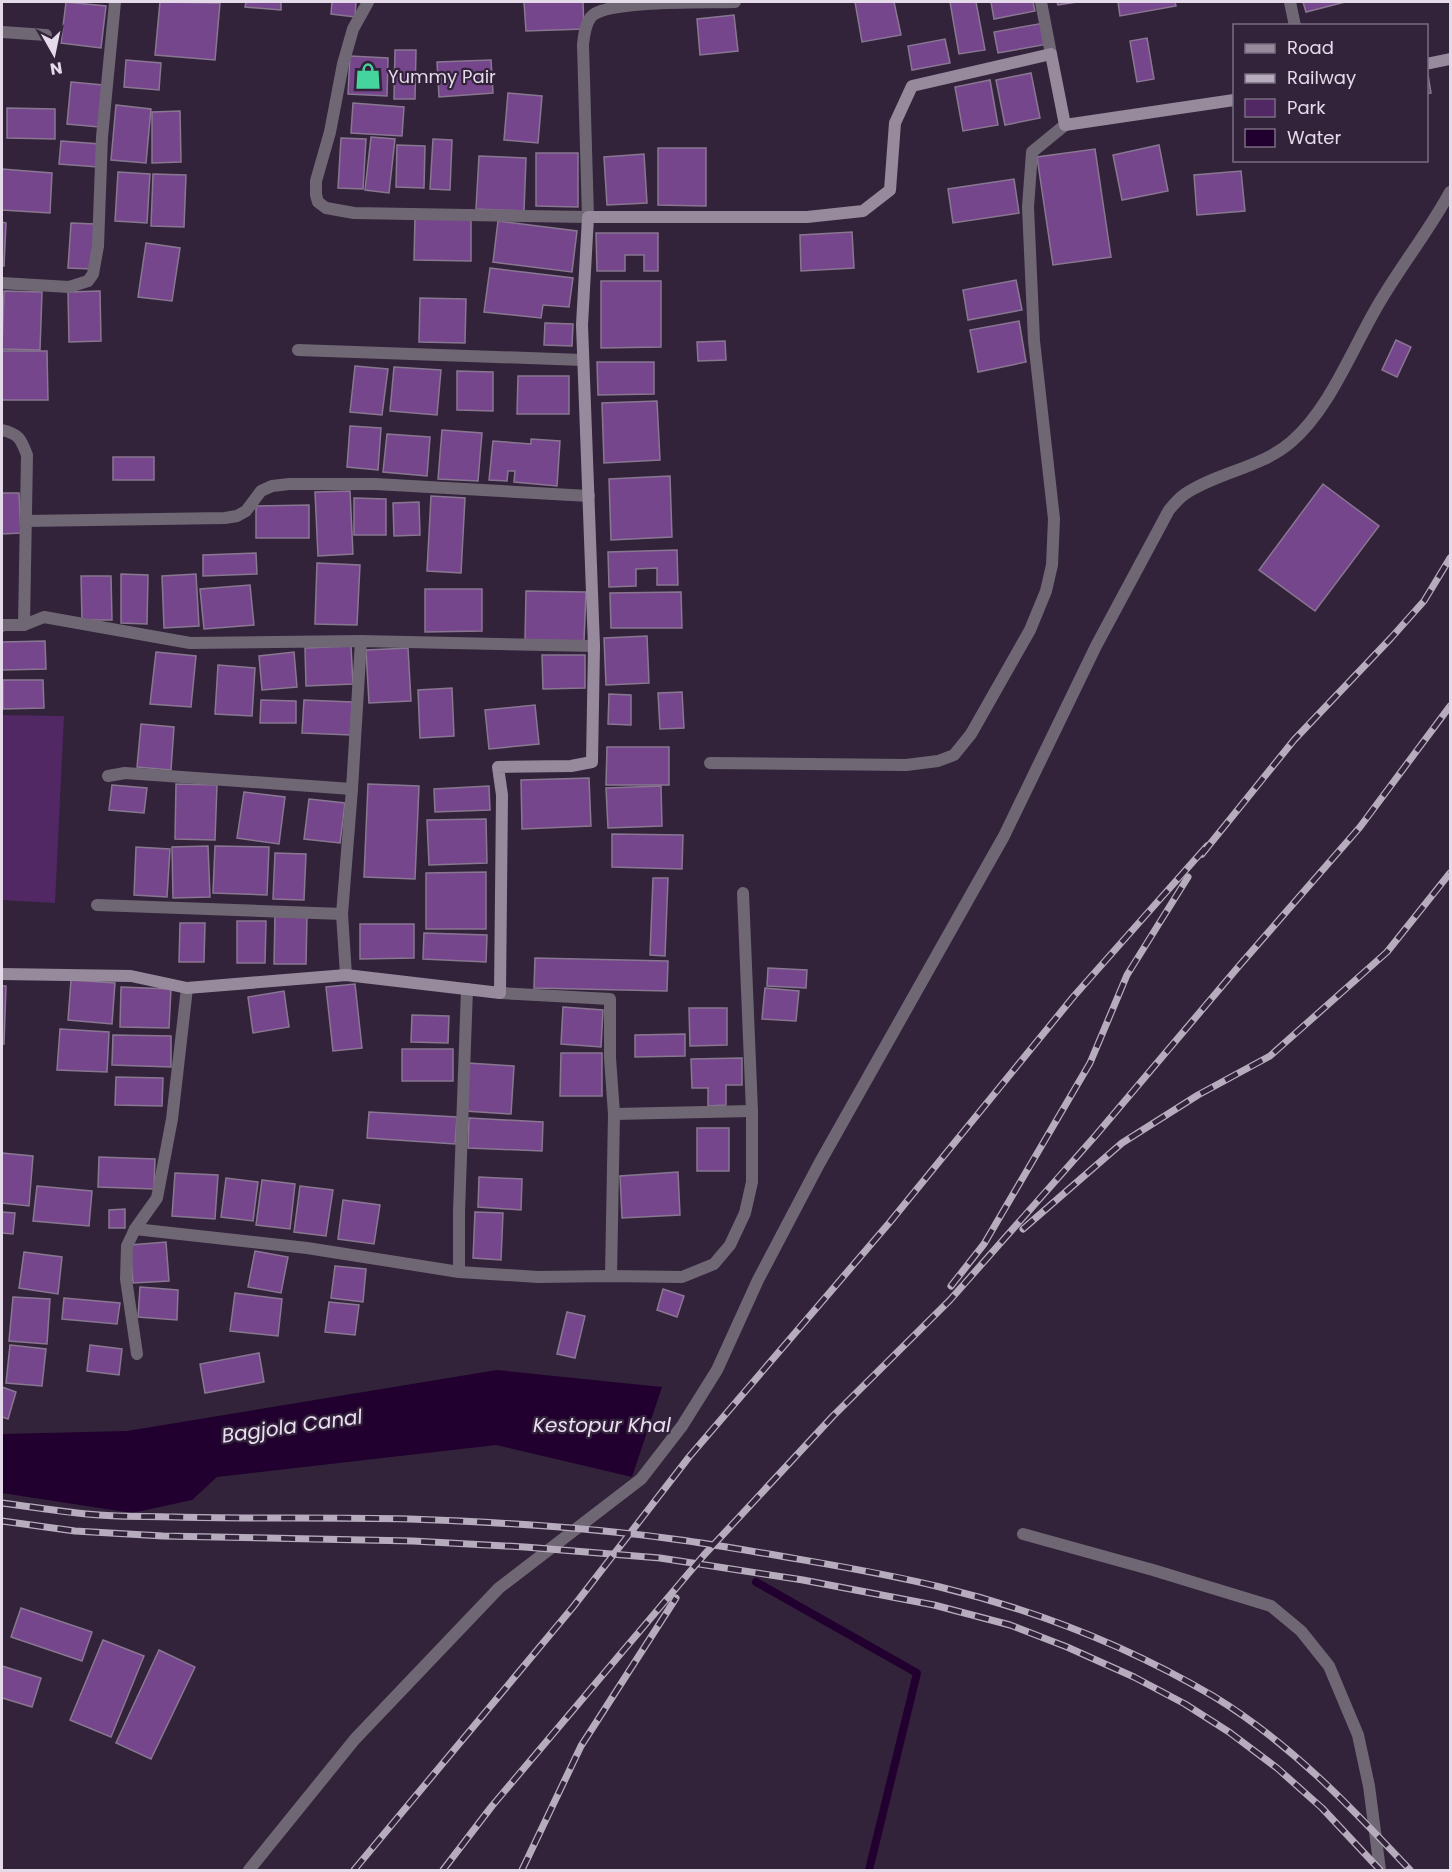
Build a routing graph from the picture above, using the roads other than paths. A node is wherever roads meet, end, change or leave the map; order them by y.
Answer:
1 (115, 2) edge
2 (368, 2) edge
3 (735, 2) edge
4 (1041, 2) edge
5 (1290, 2) edge
6 (1295, 24) edge
7 (2, 33) edge
8 (46, 35) dead end
9 (1051, 54) junction
10 (1450, 59) edge
11 (1428, 64) edge
12 (1233, 100) edge
13 (1065, 125) junction
14 (1450, 192) edge
15 (588, 217) junction
16 (2, 283) edge
17 (298, 350) dead end
18 (583, 360) junction
19 (2, 430) edge
20 (589, 496) junction
21 (25, 521) junction
22 (24, 625) junction
23 (2, 626) edge
24 (361, 641) junction
25 (594, 646) junction
26 (710, 763) dead end
27 (108, 776) dead end
28 (352, 789) junction
29 (743, 893) dead end
30 (97, 905) dead end
31 (342, 914) junction
32 (2, 974) edge
33 (346, 975) junction
34 (187, 988) junction
35 (467, 989) junction
36 (500, 993) junction
37 (752, 1112) junction
38 (614, 1114) junction
39 (135, 1229) junction
40 (459, 1272) junction
41 (611, 1276) junction
42 (137, 1354) dead end
43 (1023, 1534) dead end
44 (249, 1870) edge
45 (1380, 1870) edge

1 - 16 street
2 - 15 street
3 - 15 street
4 - 9 street
5 - 6 street
7 - 8 street
9 - 13 street
9 - 15 street
10 - 11 street
12 - 13 street
13 - 26 street
14 - 44 street
15 - 18 street
17 - 18 street
18 - 20 street
19 - 21 street
20 - 21 street
20 - 25 street
21 - 22 street
22 - 23 street
22 - 24 street
24 - 25 street
24 - 28 street
25 - 36 street
27 - 28 street
28 - 31 street
29 - 37 street
30 - 31 street
31 - 33 street
32 - 34 street
33 - 34 street
33 - 35 street
34 - 39 street
35 - 36 street
35 - 40 street
36 - 38 street
37 - 38 street
37 - 41 street
38 - 41 street
39 - 40 street
39 - 42 street
40 - 41 street
43 - 45 street

